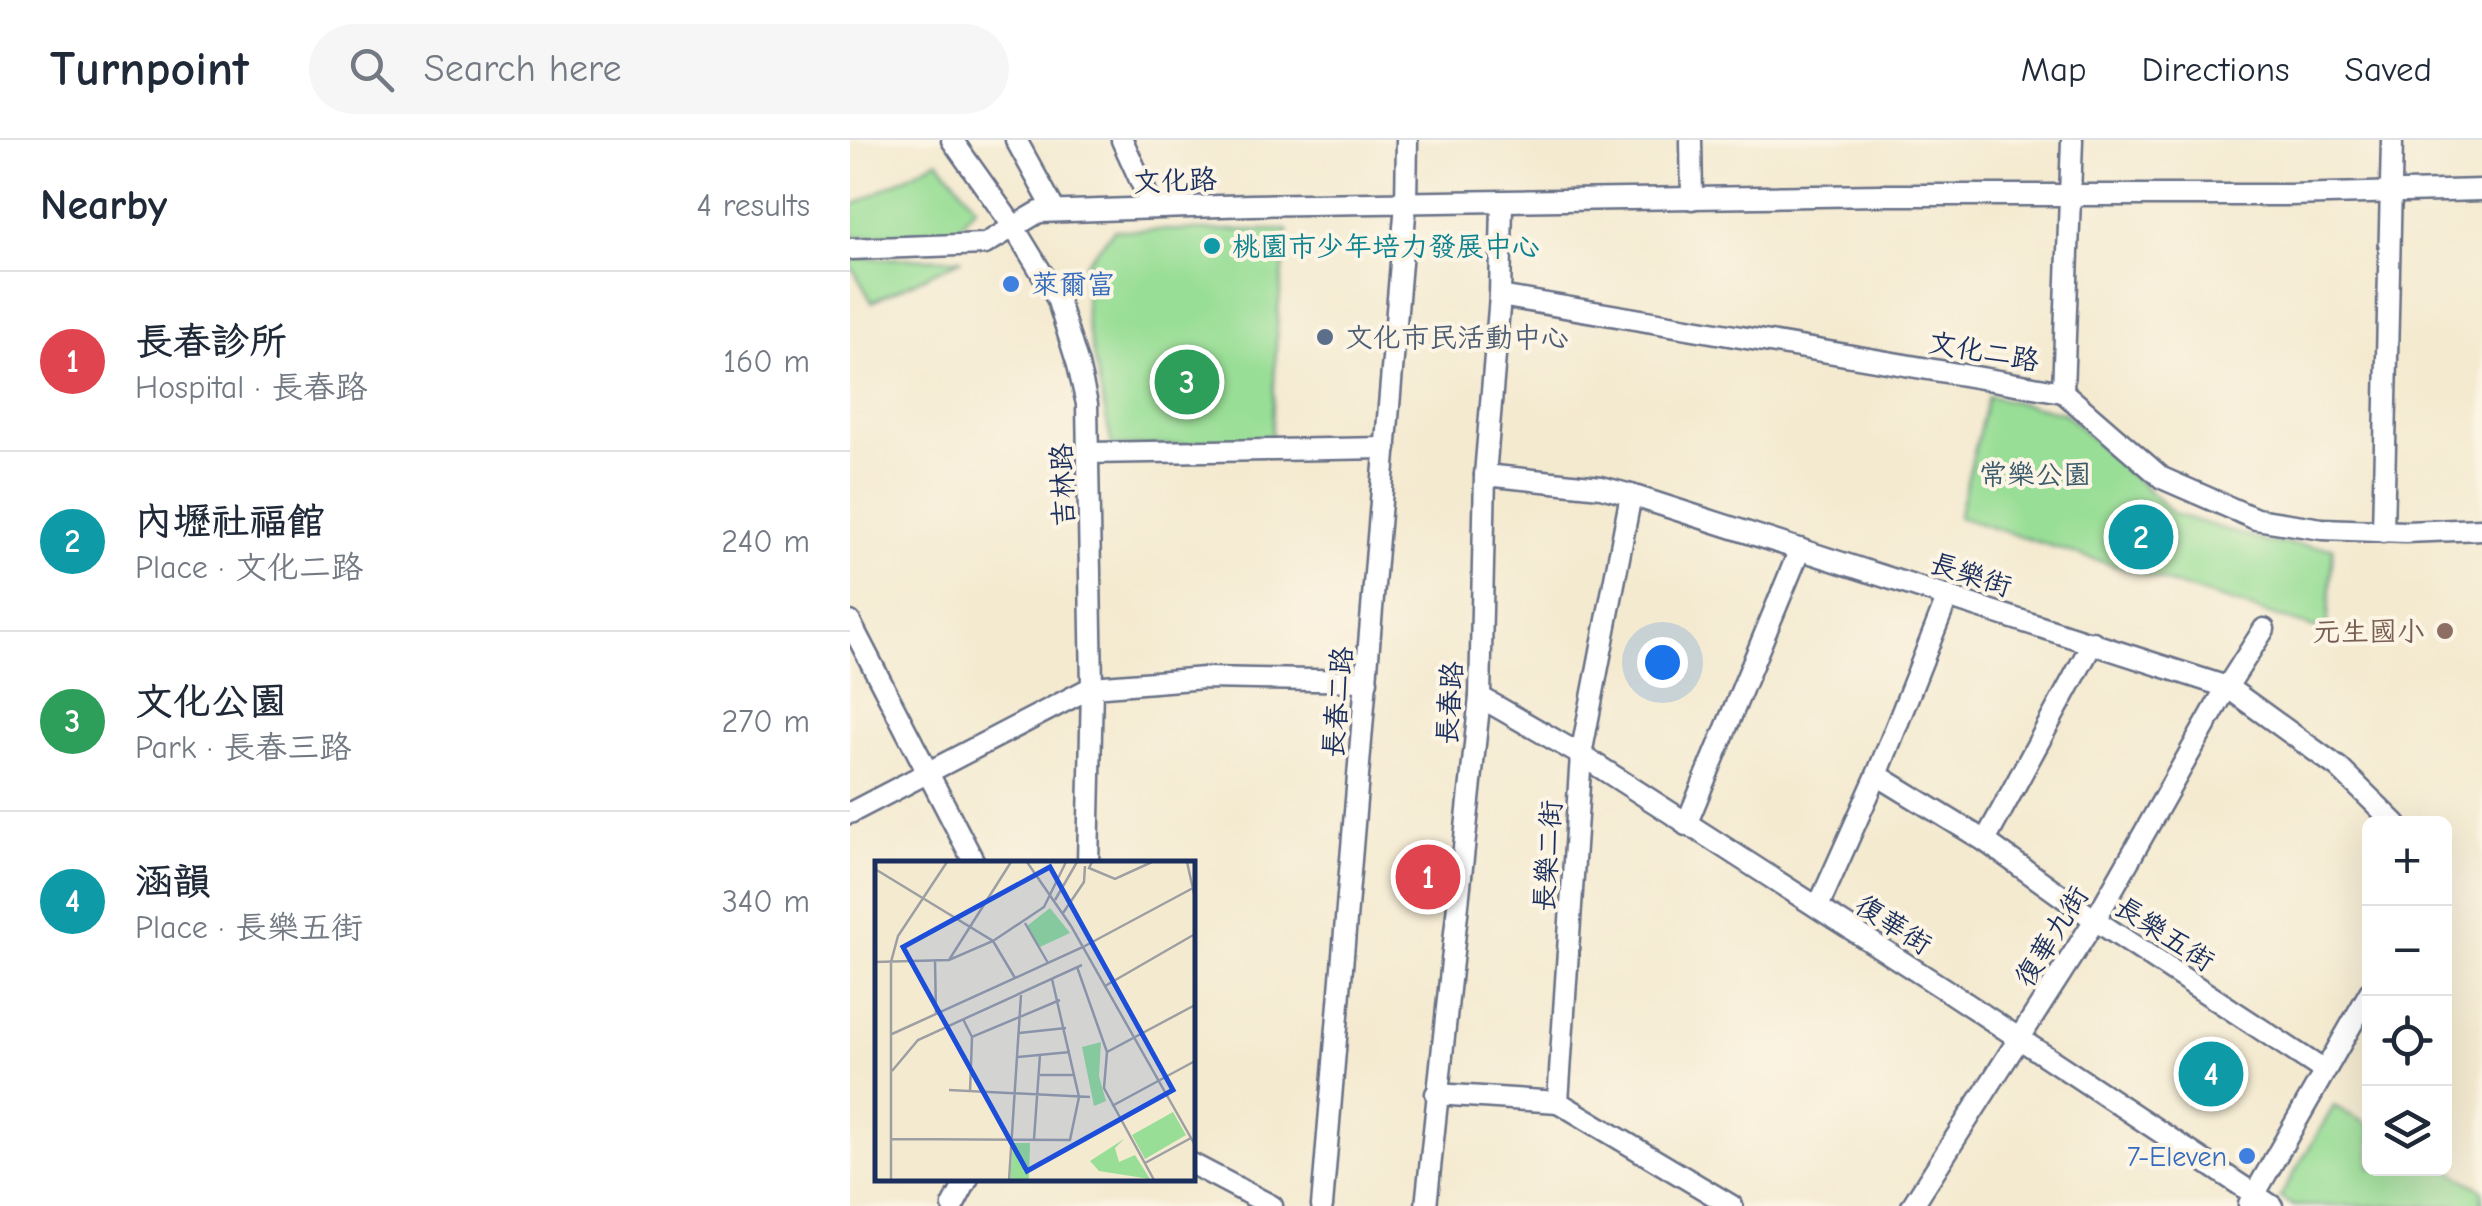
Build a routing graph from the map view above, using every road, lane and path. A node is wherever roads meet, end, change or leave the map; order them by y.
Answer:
1 (952, 140) edge
2 (1016, 140) edge
3 (1122, 140) edge
4 (1408, 140) edge
5 (1691, 140) edge
6 (2072, 140) edge
7 (2392, 140) edge
8 (2393, 190) junction
9 (2482, 190) edge
10 (2072, 193) junction
11 (1692, 199) junction
12 (1406, 202) junction
13 (1502, 203) junction
14 (1153, 208) junction
15 (1054, 212) junction
16 (1013, 226) junction
17 (850, 249) edge
18 (1500, 296) junction
19 (2064, 392) junction
20 (1386, 448) junction
21 (1088, 453) junction
22 (1485, 475) junction
23 (1631, 494) junction
24 (2482, 529) edge
25 (2382, 532) junction
26 (1800, 548) junction
27 (1948, 596) junction
28 (850, 622) edge
29 (2264, 629) dead end
30 (2092, 642) junction
31 (1367, 681) junction
32 (1092, 687) junction
33 (2227, 687) junction
34 (1480, 697) junction
35 (1582, 755) junction
36 (927, 771) junction
37 (1876, 775) junction
38 (850, 813) edge
39 (2388, 816) edge
40 (1686, 824) junction
41 (1985, 841) junction
42 (973, 861) edge
43 (1088, 861) edge
44 (1818, 907) junction
45 (2095, 920) junction
46 (2368, 996) edge
47 (2020, 1038) junction
48 (2323, 1070) junction
49 (1436, 1094) junction
50 (1558, 1102) junction
51 (1195, 1166) edge
52 (966, 1181) edge
53 (2258, 1202) edge
54 (953, 1206) edge
55 (1272, 1206) edge
56 (1322, 1206) edge
57 (1426, 1206) edge
58 (1732, 1206) edge
59 (1912, 1206) edge

1 - 16 street, 吉林路
2 - 15 street
3 - 14 street
4 - 12 street, 長春二路
5 - 11 street
6 - 10 street
7 - 8 street
8 - 9 street, 文化路
8 - 10 street, 文化路
8 - 25 street
10 - 11 street, 文化路
10 - 19 street
11 - 13 street, 文化路
12 - 13 street, 文化路
12 - 14 street, 文化路
12 - 20 street, 長春二路
13 - 18 street, 長春路
14 - 15 street, 文化路
15 - 16 street, 文化路
16 - 17 street, 文化路
16 - 21 street, 吉林路
18 - 19 street, 文化二路
18 - 22 street, 長春路
19 - 25 street, 文化二路
20 - 21 street
20 - 31 street, 長春二路
21 - 32 street, 吉林路
22 - 23 street, 長樂街
22 - 34 street, 長春路
23 - 26 street, 長樂街
23 - 35 street, 長樂二街
24 - 25 street, 文化二路
26 - 27 street, 長樂街
26 - 40 street
27 - 30 street, 長樂街
27 - 37 street
28 - 36 street
29 - 33 street, 復華九街
30 - 33 street, 長樂街
30 - 41 street
31 - 32 street
31 - 56 street, 長春二路
32 - 36 street
32 - 43 street, 吉林路
33 - 39 street, 長樂街
33 - 45 street, 復華九街
34 - 35 street, 復華街
34 - 49 street, 長春路
35 - 40 street, 復華街
35 - 50 street, 長樂二街
36 - 38 street
36 - 42 street
37 - 41 street, 長樂五街
37 - 44 street
40 - 44 street, 復華街
41 - 45 street, 長樂五街
44 - 47 street, 復華街
45 - 47 street, 復華九街
45 - 48 street, 長樂五街
46 - 48 street
47 - 53 street, 復華街
47 - 59 street, 復華九街
48 - 53 street
49 - 50 street
49 - 57 street, 長春路
50 - 58 street
51 - 55 street
52 - 54 street

